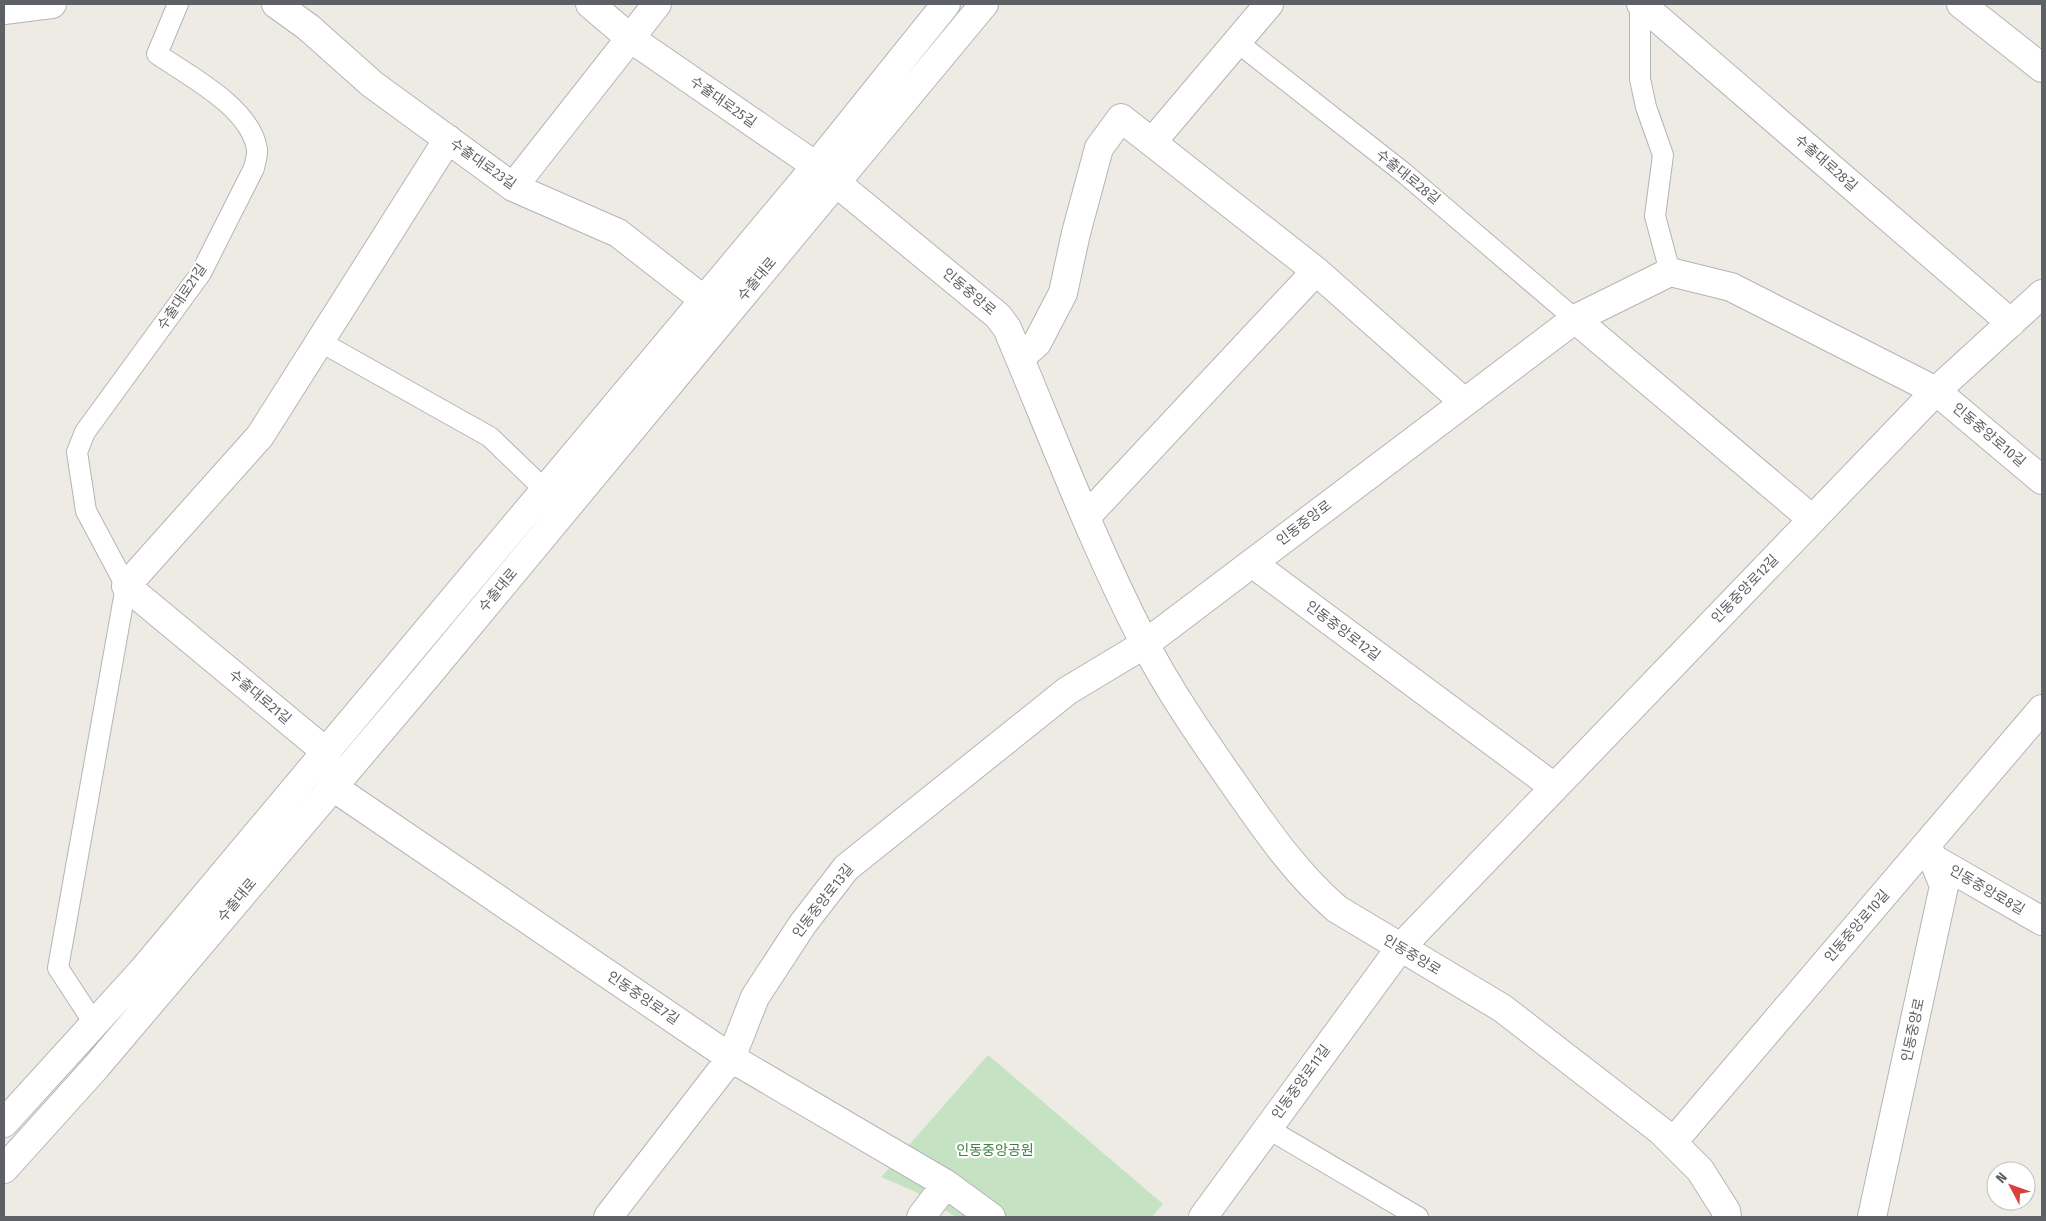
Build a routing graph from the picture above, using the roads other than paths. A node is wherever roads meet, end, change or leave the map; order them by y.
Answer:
1 (178, 4) edge
2 (276, 4) edge
3 (590, 4) edge
4 (657, 4) edge
5 (946, 4) edge
6 (984, 4) edge
7 (1269, 4) edge
8 (1640, 4) edge
9 (1962, 4) edge
10 (43, 5) edge
11 (4, 10) edge
12 (630, 38) junction
13 (1237, 42) junction
14 (2042, 68) edge
15 (448, 139) junction
16 (1153, 141) junction
17 (816, 166) junction
18 (837, 184) junction
19 (513, 187) junction
20 (1316, 271) junction
21 (1670, 272) junction
22 (2042, 294) edge
23 (704, 300) junction
24 (1575, 319) junction
25 (2011, 323) junction
26 (319, 341) junction
27 (1020, 358) junction
28 (1936, 391) junction
29 (1464, 402) junction
30 (2042, 480) edge
31 (545, 490) junction
32 (1086, 517) junction
33 (1812, 519) junction
34 (1252, 563) junction
35 (126, 586) junction
36 (1145, 644) junction
37 (2042, 709) edge
38 (325, 751) junction
39 (333, 787) junction
40 (1554, 788) junction
41 (1930, 851) junction
42 (2042, 921) edge
43 (1400, 948) junction
44 (94, 1023) junction
45 (731, 1058) junction
46 (4, 1123) edge
47 (1267, 1128) junction
48 (1673, 1142) junction
49 (4, 1169) edge
50 (946, 1184) junction
51 (608, 1217) edge
52 (921, 1217) edge
53 (991, 1217) edge
54 (1203, 1217) edge
55 (1418, 1217) edge
56 (1727, 1217) edge
57 (1872, 1217) edge

1 - 35 lane, 수출대로21길
2 - 15 street, 수출대로23길
3 - 12 street, 수출대로25길
4 - 12 street
5 - 17 street, 수출대로
6 - 18 street, 수출대로
7 - 13 street
8 - 21 lane, 수출대로28길
8 - 25 street, 수출대로28길
9 - 14 street
10 - 11 street
12 - 17 street, 수출대로25길
12 - 19 street
13 - 16 street
13 - 24 lane, 수출대로28길
15 - 19 street, 수출대로23길
15 - 26 street
16 - 20 street
16 - 27 street
17 - 18 street, 인동중앙로
17 - 23 street, 수출대로
18 - 27 street, 인동중앙로
18 - 39 street, 수출대로
19 - 23 street, 수출대로23길
20 - 29 street
20 - 32 street
21 - 24 street, 인동중앙로
21 - 28 street
22 - 25 street, 인동중앙로12길
23 - 31 street, 수출대로
24 - 29 street, 인동중앙로
24 - 33 street
25 - 28 street, 인동중앙로12길
26 - 31 lane
26 - 35 street
27 - 32 street, 인동중앙로
28 - 30 street, 인동중앙로10길
28 - 33 street, 인동중앙로12길
29 - 34 street, 인동중앙로
31 - 38 street, 수출대로
32 - 36 street, 인동중앙로
33 - 40 street, 인동중앙로12길
34 - 36 street, 인동중앙로
34 - 40 street, 인동중앙로12길
35 - 38 street, 수출대로21길
35 - 44 lane
36 - 43 street, 인동중앙로
36 - 45 street, 인동중앙로13길
37 - 41 street, 인동중앙로10길
38 - 39 street
38 - 44 street, 수출대로
39 - 45 street, 인동중앙로7길
39 - 49 street, 수출대로
40 - 43 street, 인동중앙로12길
41 - 42 street, 인동중앙로8길
41 - 48 street, 인동중앙로10길
41 - 57 street, 인동중앙로
43 - 47 street, 인동중앙로11길
43 - 48 street, 인동중앙로
44 - 46 street, 수출대로
45 - 50 street, 인동중앙로7길
45 - 51 street, 인동중앙로13길
47 - 54 street, 인동중앙로11길
47 - 55 lane
48 - 56 street, 인동중앙로
50 - 52 street
50 - 53 street, 인동중앙로7길

